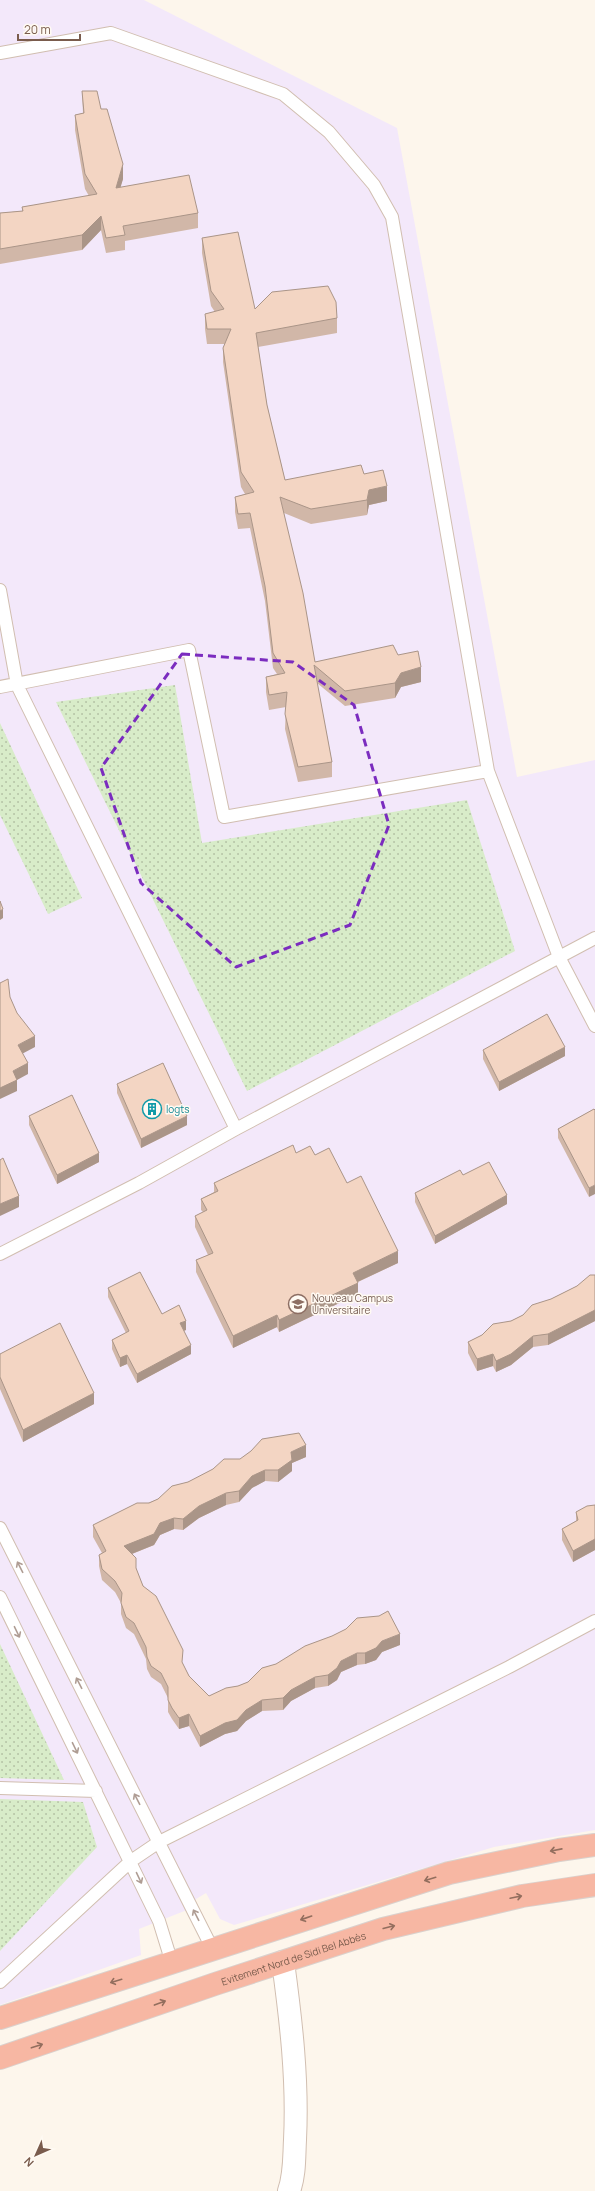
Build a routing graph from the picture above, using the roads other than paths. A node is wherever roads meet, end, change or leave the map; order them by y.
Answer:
1 (0, 53) edge
2 (0, 590) edge
3 (17, 685) junction
4 (0, 687) edge
5 (488, 771) junction
6 (595, 938) edge
7 (559, 956) junction
8 (595, 1026) edge
9 (236, 1129) junction
10 (0, 1254) edge
11 (0, 1528) edge
12 (0, 1597) edge
13 (595, 1621) edge
14 (0, 1788) edge
15 (96, 1791) junction
16 (159, 1842) junction
17 (595, 1845) edge
18 (131, 1861) junction
19 (595, 1885) edge
20 (213, 1950) junction
21 (283, 1962) junction
22 (172, 1963) junction
23 (0, 1982) edge
24 (0, 2018) edge
25 (0, 2058) edge
26 (289, 2191) edge

1 - 5 lane
2 - 3 lane
3 - 4 lane
3 - 5 lane
3 - 9 lane
5 - 7 lane
6 - 7 lane
7 - 8 lane
7 - 9 lane
9 - 10 lane
16 -> 11 lane
12 -> 15 lane
13 - 16 lane
14 - 15 lane
15 - 18 lane
16 - 18 lane
20 -> 16 lane
17 -> 20 highway
18 -> 22 lane
18 - 23 lane
21 -> 19 highway, Evitement Nord de Sidi Bel Abbès
20 - 22 highway
25 -> 21 highway, Evitement Nord de Sidi Bel Abbès
21 - 26 street
22 -> 24 highway

